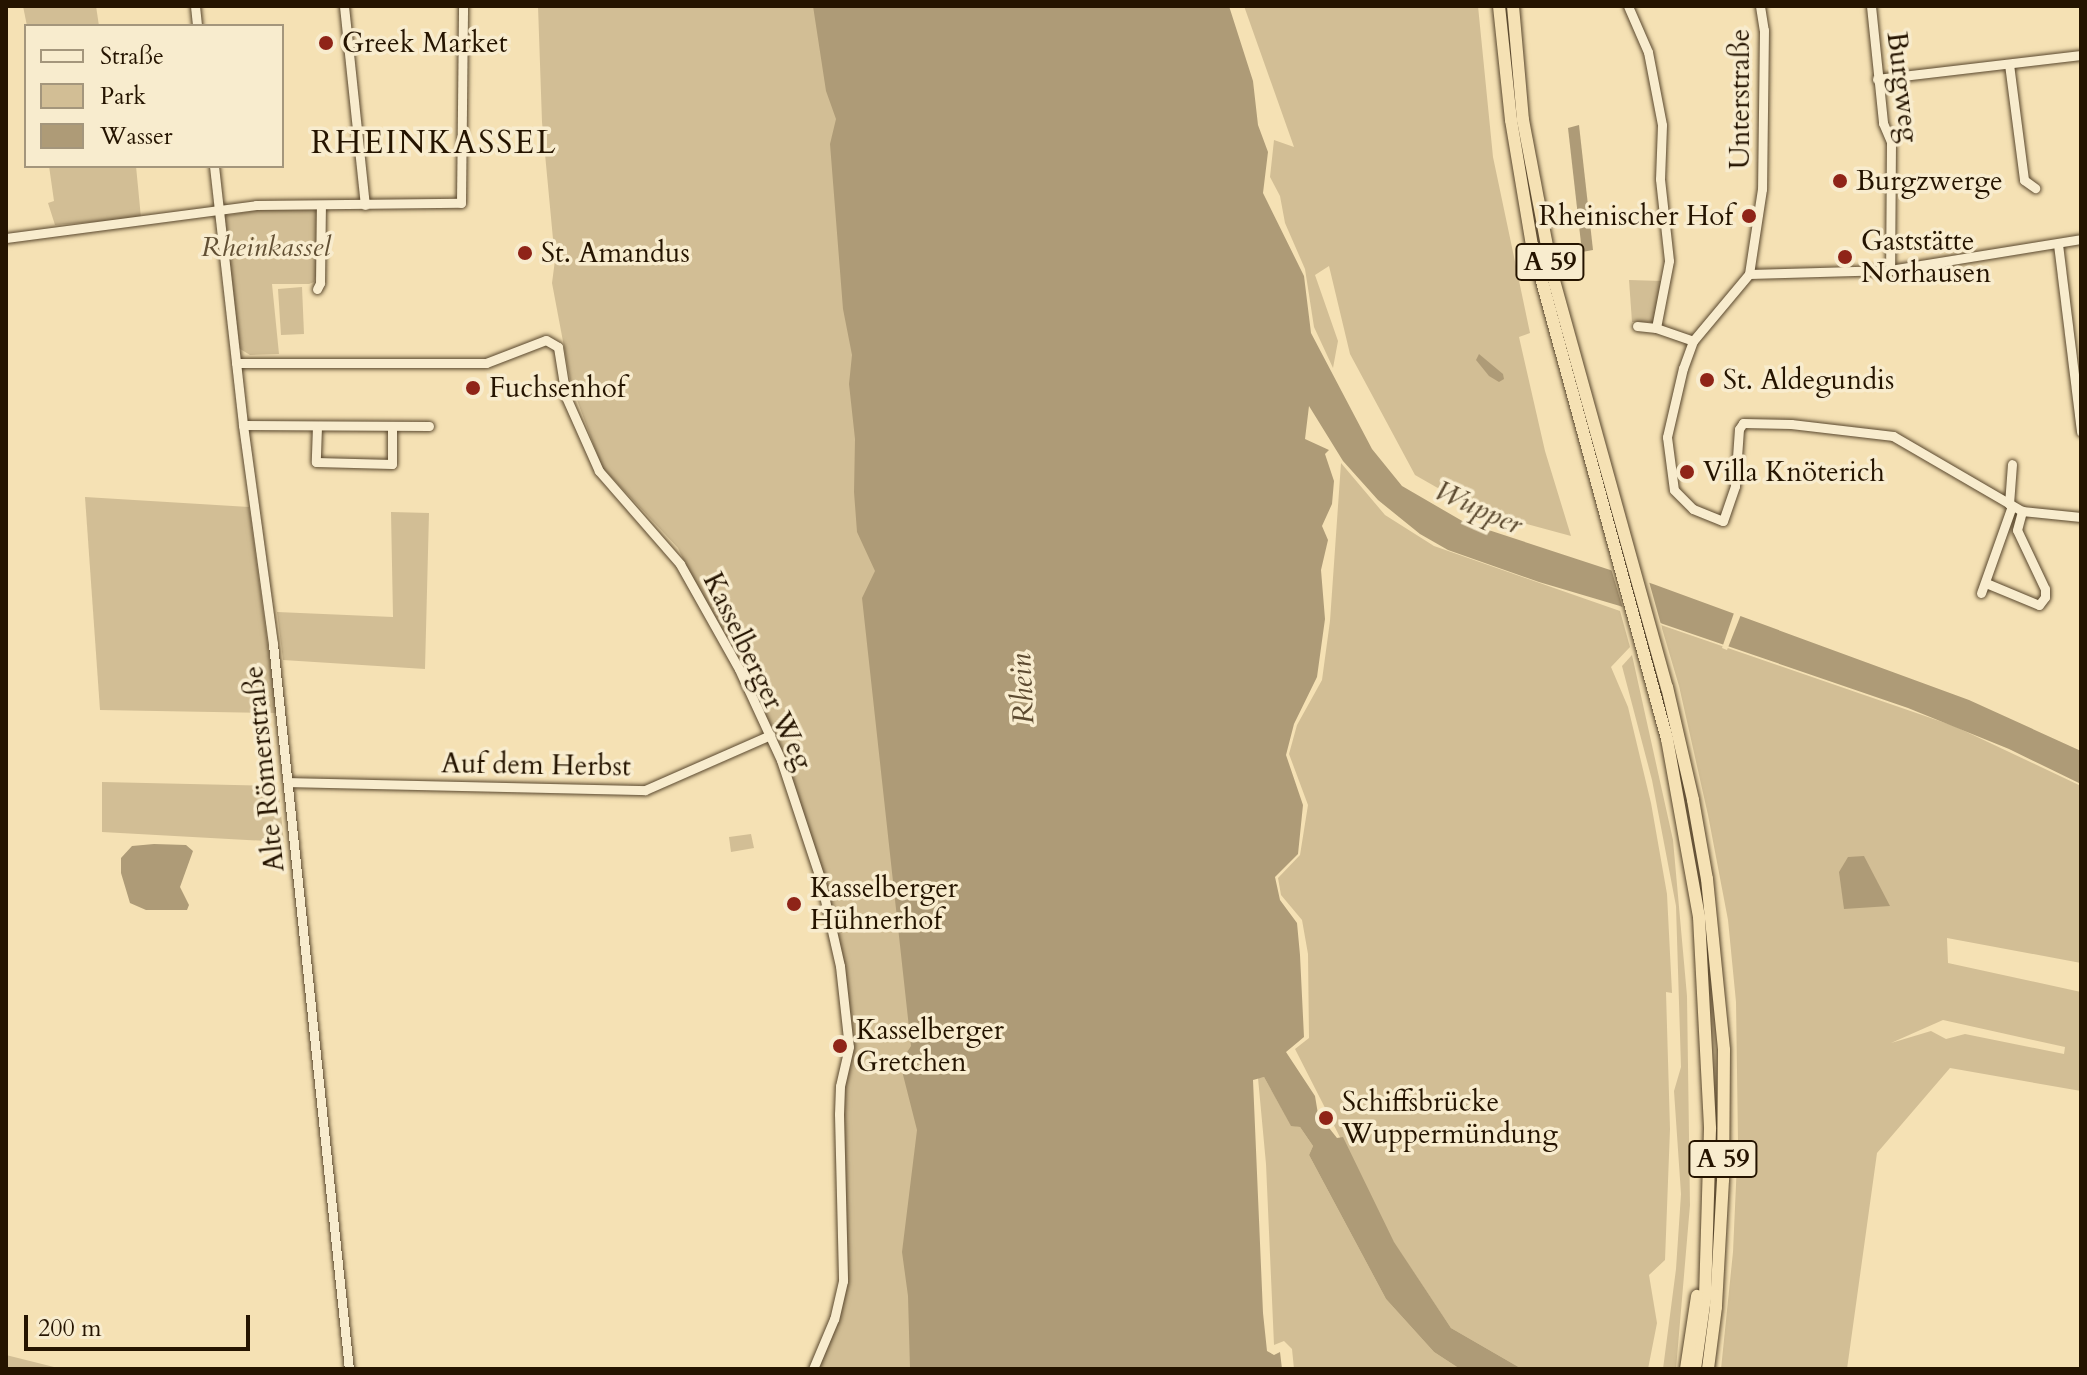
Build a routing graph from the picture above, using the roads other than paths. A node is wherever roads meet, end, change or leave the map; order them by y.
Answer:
1 (344, 6) edge
2 (463, 6) edge
3 (1499, 6) edge
4 (1513, 6) edge
5 (1628, 6) edge
6 (1760, 6) edge
7 (1871, 6) edge
8 (2081, 55) edge
9 (2009, 64) junction
10 (1877, 79) junction
11 (214, 168) edge
12 (2035, 188) dead end
13 (321, 205) junction
14 (365, 205) junction
15 (221, 211) junction
16 (6, 238) edge
17 (2081, 239) edge
18 (2058, 244) junction
19 (1890, 270) junction
20 (1749, 274) junction
21 (317, 289) dead end
22 (1637, 326) dead end
23 (1656, 328) junction
24 (1693, 341) junction
25 (236, 363) junction
26 (243, 425) junction
27 (317, 426) junction
28 (429, 426) dead end
29 (392, 427) junction
30 (2081, 432) edge
31 (2012, 464) dead end
32 (2015, 507) junction
33 (2081, 517) edge
34 (1662, 691) junction
35 (770, 735) junction
36 (289, 782) junction
37 (1707, 1230) junction
38 (349, 1369) edge
39 (813, 1369) edge
40 (1686, 1369) edge
41 (1695, 1369) edge
42 (1708, 1369) edge

1 - 14 street
2 - 14 street
3 - 34 highway, A 59
4 - 34 highway, A 59
5 - 23 street
6 - 20 street, Unterstraße
7 - 10 street, Burgweg
8 - 9 street
9 - 10 street
9 - 12 street
10 - 19 street, Burgweg
11 - 15 street, Alte Römerstraße
13 - 14 street
13 - 15 street
13 - 21 street
15 - 16 street
15 - 25 street, Alte Römerstraße
17 - 18 street
18 - 19 street
18 - 30 street
19 - 20 street
20 - 24 street
22 - 23 street
23 - 24 street
24 - 32 street
25 - 26 street, Alte Römerstraße
25 - 35 street, Kasselberger Weg
26 - 27 street
26 - 36 street, Alte Römerstraße
27 - 29 street
27 - 29 street
28 - 29 street
31 - 32 street
32 - 32 street
32 - 33 street
34 - 37 highway, A 59
34 - 42 highway, A 59
35 - 36 street, Auf dem Herbst
35 - 39 street, Kasselberger Weg
36 - 38 street, Alte Römerstraße
37 - 40 highway
37 - 41 highway, A 59

